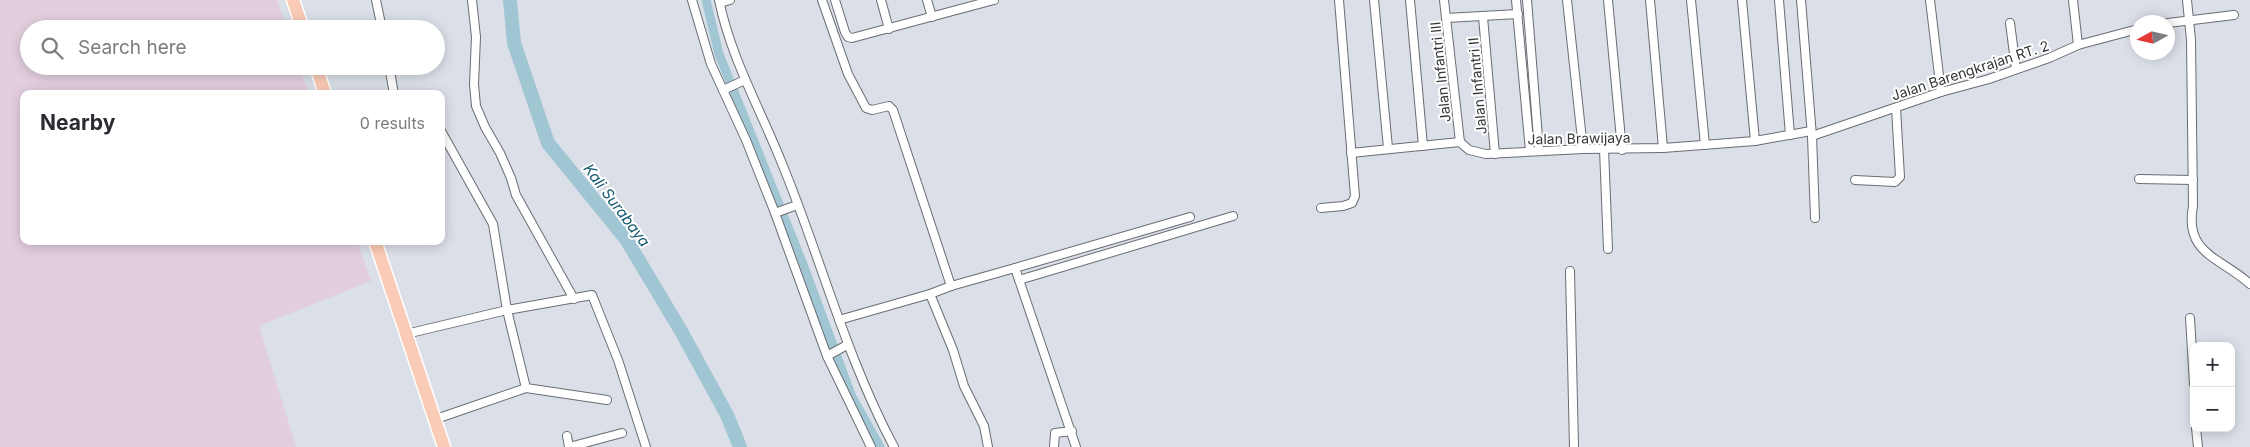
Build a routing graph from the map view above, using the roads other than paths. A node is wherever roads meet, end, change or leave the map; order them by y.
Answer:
1 (293, 0) edge
2 (376, 0) edge
3 (472, 0) edge
4 (692, 0) edge
5 (730, 0) edge
6 (822, 0) edge
7 (835, 0) edge
8 (881, 0) edge
9 (927, 0) edge
10 (994, 0) edge
11 (1339, 0) edge
12 (1347, 0) edge
13 (1374, 0) edge
14 (1410, 0) edge
15 (1444, 0) edge
16 (1516, 0) edge
17 (1526, 0) edge
18 (1567, 0) edge
19 (1608, 0) edge
20 (1650, 0) edge
21 (1691, 0) edge
22 (1742, 0) edge
23 (1780, 0) edge
24 (1801, 0) edge
25 (1930, 0) edge
26 (2073, 0) edge
27 (2187, 0) edge
28 (720, 1) edge
29 (984, 1) edge
30 (973, 3) edge
31 (1518, 14) junction
32 (2234, 15) dead end
33 (932, 17) junction
34 (1483, 17) junction
35 (1446, 18) junction
36 (2189, 19) junction
37 (300, 20) edge
38 (380, 20) edge
39 (2175, 22) edge
40 (2010, 23) dead end
41 (889, 29) junction
42 (2130, 32) edge
43 (2078, 45) junction
44 (2016, 70) junction
45 (319, 75) edge
46 (390, 75) edge
47 (742, 82) junction
48 (725, 89) junction
49 (324, 90) edge
50 (393, 90) edge
51 (1941, 92) junction
52 (1896, 108) junction
53 (1811, 134) junction
54 (1790, 136) junction
55 (445, 138) edge
56 (1755, 141) junction
57 (1460, 142) junction
58 (1705, 145) junction
59 (1423, 146) junction
60 (1388, 148) junction
61 (1663, 148) junction
62 (1583, 149) junction
63 (1604, 149) junction
64 (1539, 150) junction
65 (1622, 150) junction
66 (1530, 151) junction
67 (1351, 153) junction
68 (1496, 154) junction
69 (2139, 178) dead end
70 (1856, 180) dead end
71 (2193, 180) junction
72 (794, 206) junction
73 (1321, 208) dead end
74 (776, 213) junction
75 (1233, 216) dead end
76 (1190, 217) dead end
77 (1814, 218) dead end
78 (376, 245) edge
79 (1608, 249) dead end
80 (1015, 268) junction
81 (1570, 270) dead end
82 (1019, 280) junction
83 (2250, 284) edge
84 (951, 286) junction
85 (930, 294) junction
86 (574, 299) junction
87 (507, 310) junction
88 (2190, 318) dead end
89 (839, 320) junction
90 (406, 334) junction
91 (2191, 342) edge
92 (844, 347) junction
93 (828, 355) junction
94 (526, 388) junction
95 (607, 400) dead end
96 (436, 419) junction
97 (1072, 431) junction
98 (2196, 432) edge
99 (622, 433) dead end
100 (567, 436) dead end
101 (444, 447) edge
102 (569, 447) edge
103 (646, 447) edge
104 (871, 447) edge
105 (894, 447) edge
106 (988, 447) edge
107 (1054, 447) edge
108 (1076, 447) edge
109 (1574, 447) edge
110 (2198, 447) edge

1 - 37 main road
2 - 38 street
3 - 86 street
4 - 48 street
5 - 28 street
6 - 84 street
7 - 41 street
8 - 41 street
9 - 33 street
10 - 29 street
11 - 12 street
11 - 67 street
13 - 60 street
14 - 59 street
15 - 35 street, Jalan Infantri III
16 - 31 street
17 - 64 street
18 - 62 street
19 - 65 street
20 - 61 street
21 - 58 street
22 - 56 street
23 - 54 street
24 - 53 street
25 - 51 street
26 - 43 street
27 - 36 street
28 - 47 street
29 - 30 street
30 - 33 street
31 - 34 street
31 - 66 street
32 - 36 street
33 - 41 street
34 - 35 street
34 - 68 street, Jalan Infantri II
35 - 57 street, Jalan Infantri III
36 - 39 street
36 - 71 street
40 - 44 street
42 - 43 street, Jalan Barengkrajan RT. 2
43 - 44 street, Jalan Barengkrajan RT. 2
44 - 51 street, Jalan Barengkrajan RT. 2
45 - 49 main road
46 - 50 street
47 - 48 street
47 - 72 street
48 - 74 street
51 - 52 street, Jalan Barengkrajan RT. 2
52 - 53 street, Jalan Barengkrajan RT. 2
52 - 70 street
53 - 54 street, Jalan Brawijaya
53 - 77 street
54 - 56 street, Jalan Brawijaya
55 - 87 street
56 - 58 street, Jalan Brawijaya
57 - 59 street
57 - 68 street, Jalan Brawijaya
58 - 61 street, Jalan Brawijaya
59 - 60 street
60 - 67 street
61 - 65 street, Jalan Brawijaya
62 - 63 street, Jalan Brawijaya
62 - 64 street, Jalan Brawijaya
63 - 65 street, Jalan Brawijaya
63 - 79 street
64 - 66 street, Jalan Brawijaya
66 - 68 street, Jalan Brawijaya
67 - 73 street
69 - 71 street
71 - 83 street
72 - 74 street
72 - 89 street
74 - 93 street
75 - 82 street
76 - 80 street
78 - 90 main road
80 - 82 street
80 - 84 street
81 - 109 street
82 - 97 street
84 - 85 street
85 - 89 street
85 - 106 street
86 - 87 street
86 - 103 street
87 - 90 street
87 - 94 street
88 - 91 street
89 - 92 street
90 - 96 main road
92 - 93 street
92 - 105 street
93 - 104 street
94 - 95 street
94 - 96 street
96 - 101 main road
97 - 107 street
97 - 108 street
98 - 110 street
99 - 102 street
100 - 102 street

